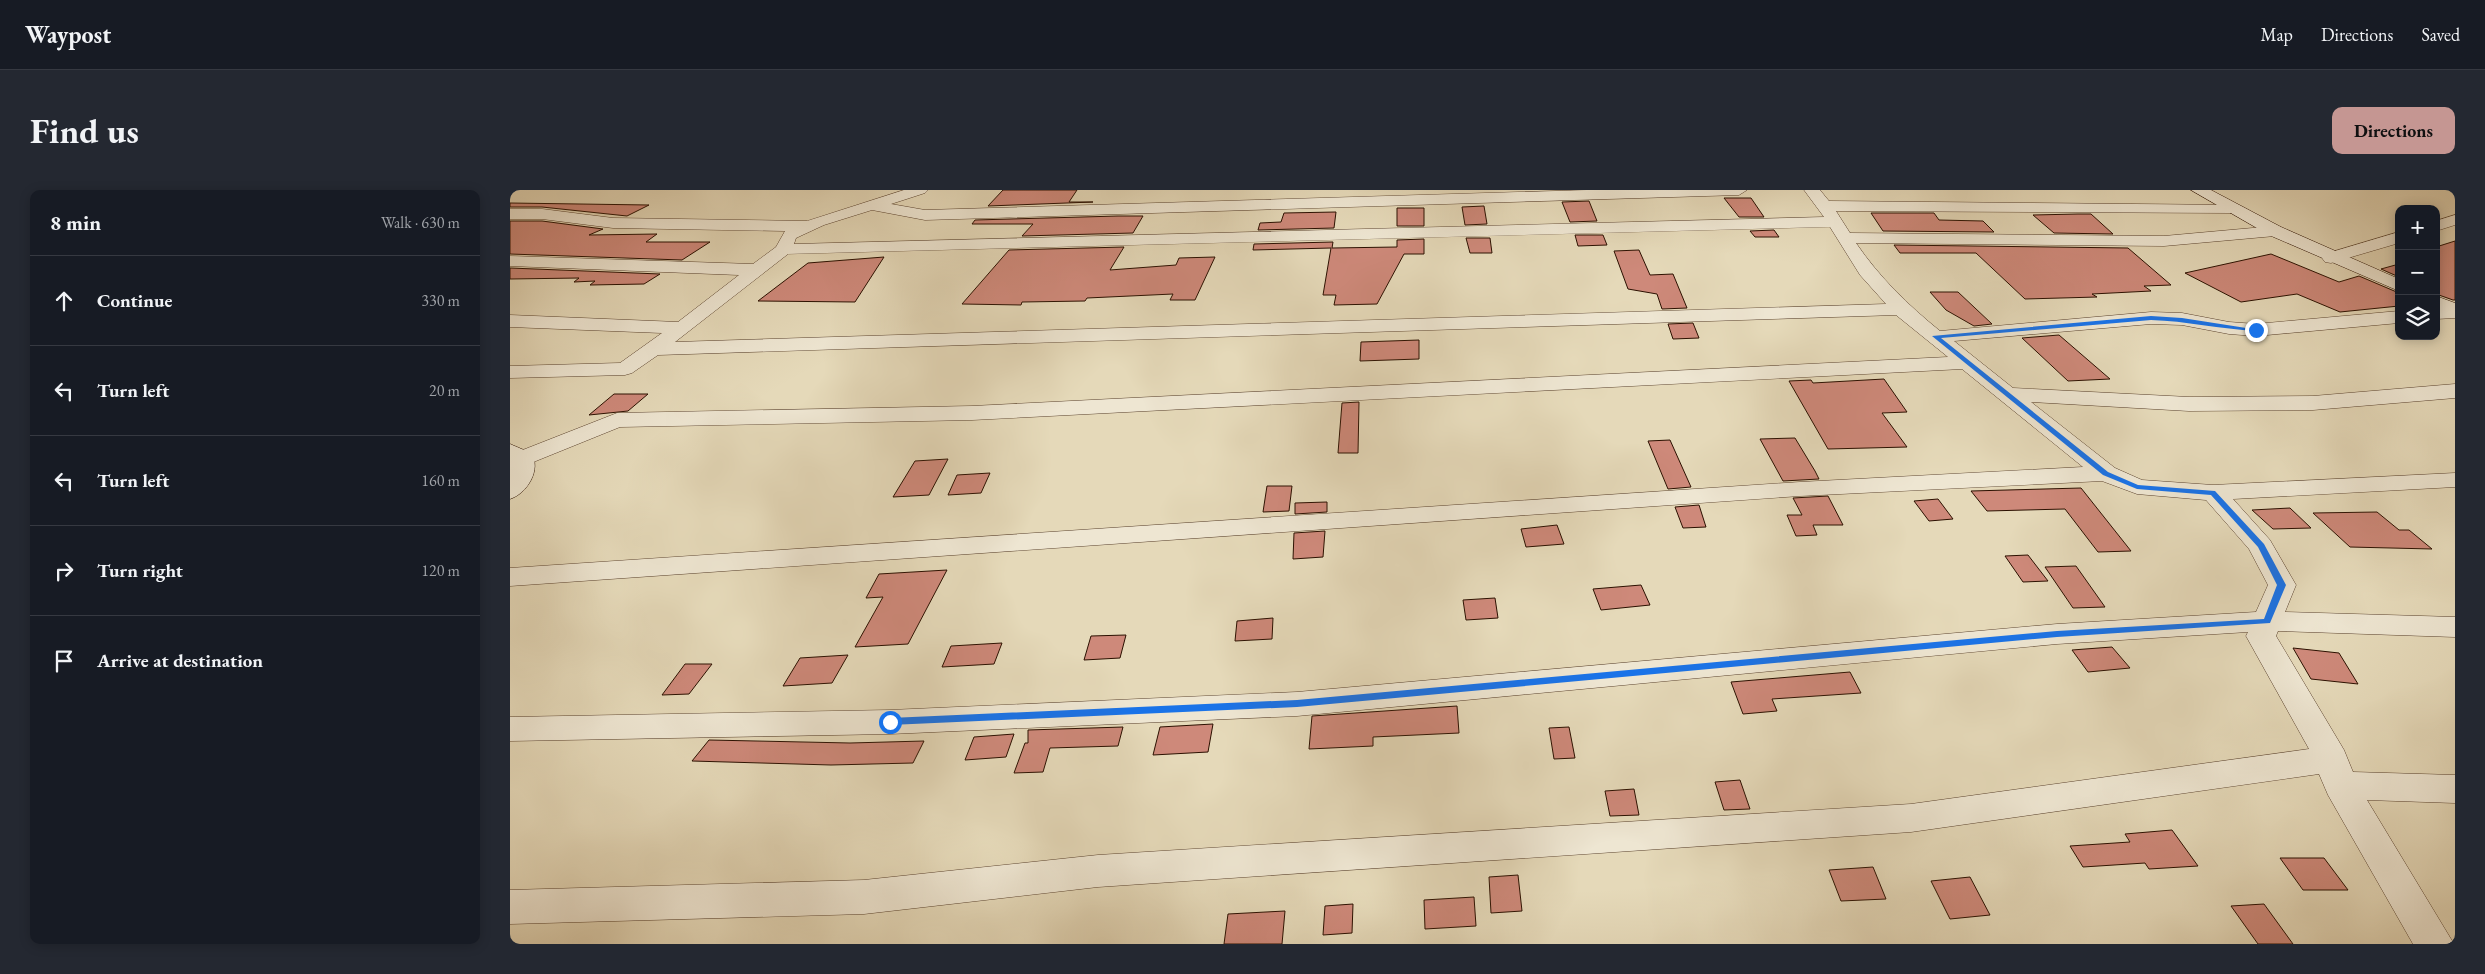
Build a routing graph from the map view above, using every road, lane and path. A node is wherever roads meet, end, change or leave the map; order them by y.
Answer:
1 (920, 190) edge
2 (1739, 190) edge
3 (2199, 190) edge
4 (875, 206) junction
5 (2231, 208) junction
6 (510, 214) edge
7 (1829, 214) edge
8 (2455, 220) edge
9 (2440, 225) edge
10 (809, 226) junction
11 (2275, 231) junction
12 (2395, 238) edge
13 (784, 249) junction
14 (2332, 258) junction
15 (510, 261) edge
16 (758, 270) junction
17 (2395, 284) edge
18 (2440, 304) edge
19 (1901, 309) junction
20 (2455, 311) edge
21 (2440, 313) edge
22 (2395, 317) edge
23 (510, 321) edge
24 (682, 328) junction
25 (1935, 336) junction
26 (653, 349) junction
27 (1967, 362) junction
28 (510, 372) edge
29 (2455, 391) edge
30 (2007, 394) junction
31 (516, 455) edge
32 (2106, 473) junction
33 (2455, 480) edge
34 (510, 491) edge
35 (2213, 493) junction
36 (510, 577) edge
37 (2267, 621) junction
38 (2455, 627) edge
39 (510, 729) edge
40 (2336, 772) junction
41 (2455, 789) edge
42 (510, 907) edge
43 (2434, 944) edge

1 - 4 street
2 - 4 street
3 - 5 street
4 - 10 street
5 - 7 street
5 - 11 street
6 - 10 street
7 - 11 street
7 - 13 street
7 - 19 street
8 - 9 street
10 - 13 street
11 - 14 street
12 - 14 street
13 - 16 street
14 - 17 street
15 - 16 street
16 - 24 street
18 - 20 street
19 - 25 street
19 - 26 street
20 - 21 street
22 - 25 street
23 - 24 street
24 - 26 street
25 - 27 street
26 - 28 street
27 - 30 street
27 - 31 street
29 - 30 street
30 - 32 street
31 - 34 street
32 - 35 street
32 - 36 street
33 - 35 street
35 - 37 street
37 - 38 street
37 - 39 street
37 - 40 street
40 - 41 street
40 - 42 street
40 - 43 street

